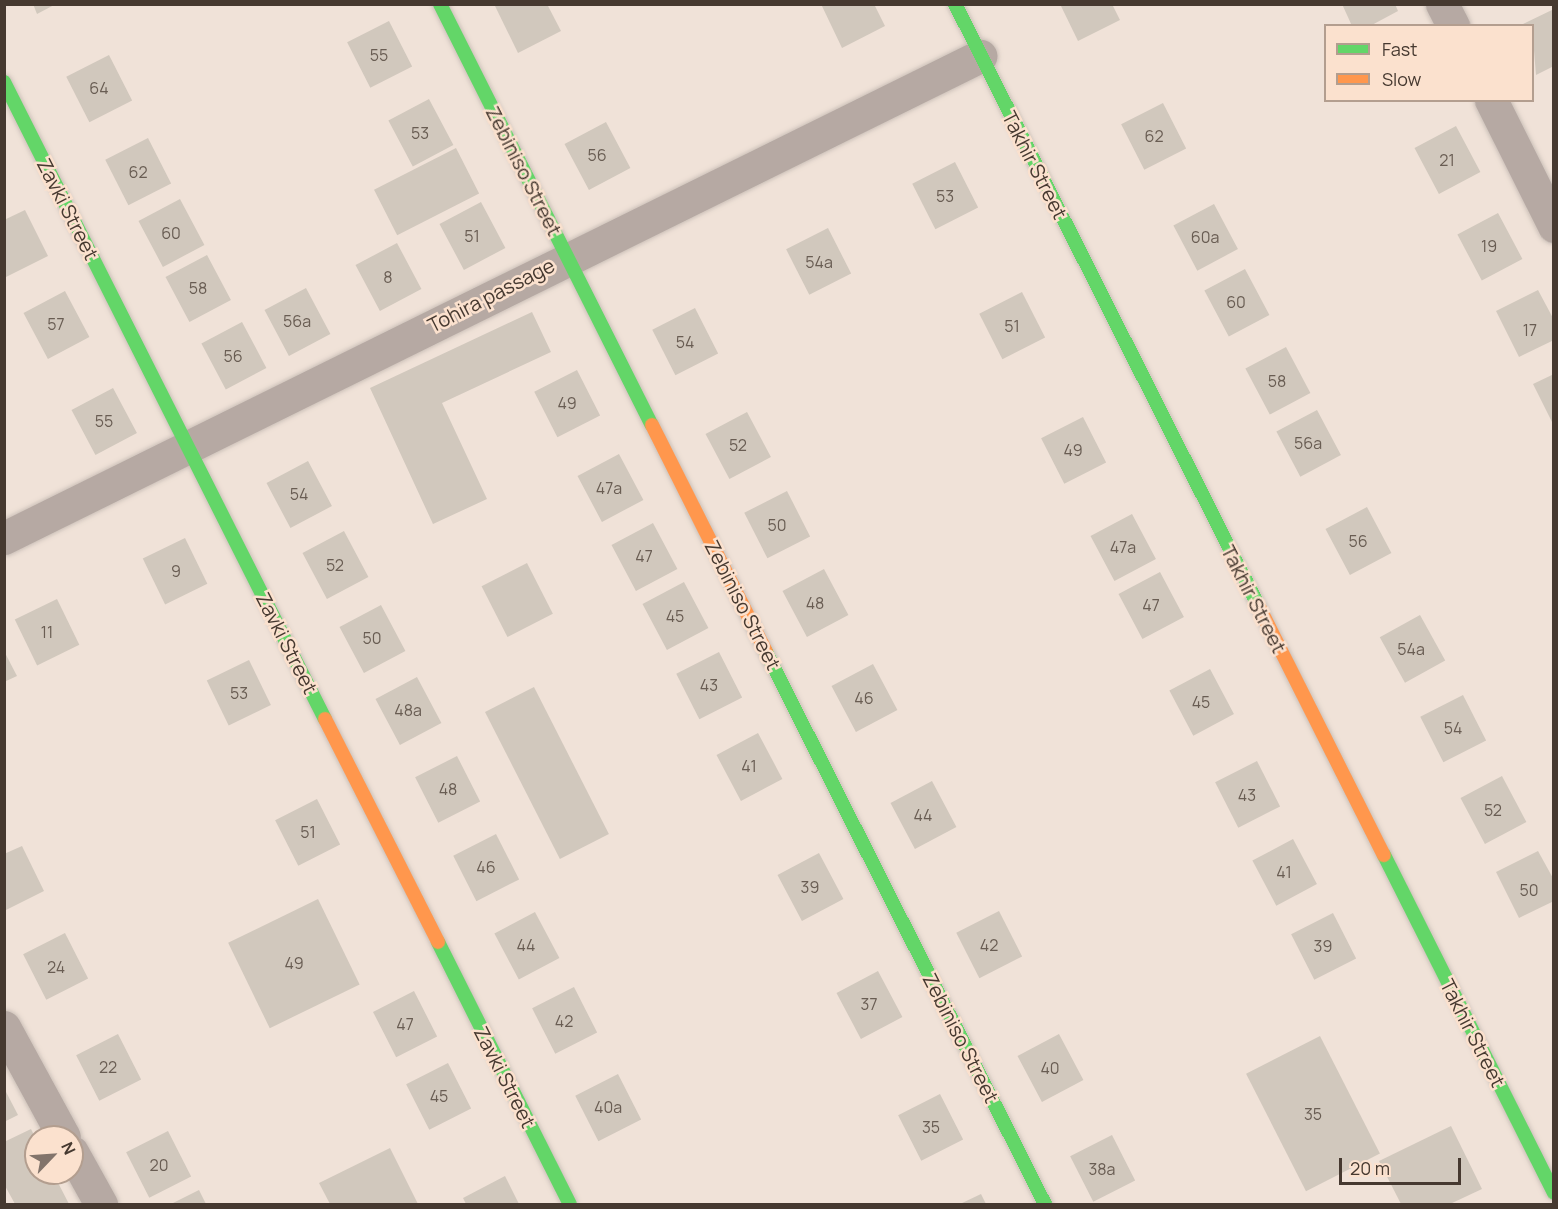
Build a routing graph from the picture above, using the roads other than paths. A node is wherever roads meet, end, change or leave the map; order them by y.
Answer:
1 (440, 4) edge
2 (955, 4) edge
3 (1442, 4) edge
4 (1452, 24) edge
5 (980, 56) junction
6 (4, 82) edge
7 (1492, 102) edge
8 (1554, 226) edge
9 (567, 257) junction
10 (188, 447) junction
11 (4, 538) edge
12 (4, 1027) edge
13 (57, 1125) edge
14 (84, 1174) edge
15 (1554, 1192) edge
16 (100, 1204) edge
17 (570, 1204) edge
18 (1045, 1204) edge

1 - 9 street, Zebiniso Street
2 - 5 street, Takhir Street
3 - 4 street
5 - 9 street, Tohira passage
5 - 15 street, Takhir Street
6 - 10 street, Zavki Street
7 - 8 street
9 - 10 street, Tohira passage
9 - 18 street, Zebiniso Street
10 - 11 street, Tohira passage
10 - 17 street, Zavki Street
12 - 13 street
14 - 16 street

